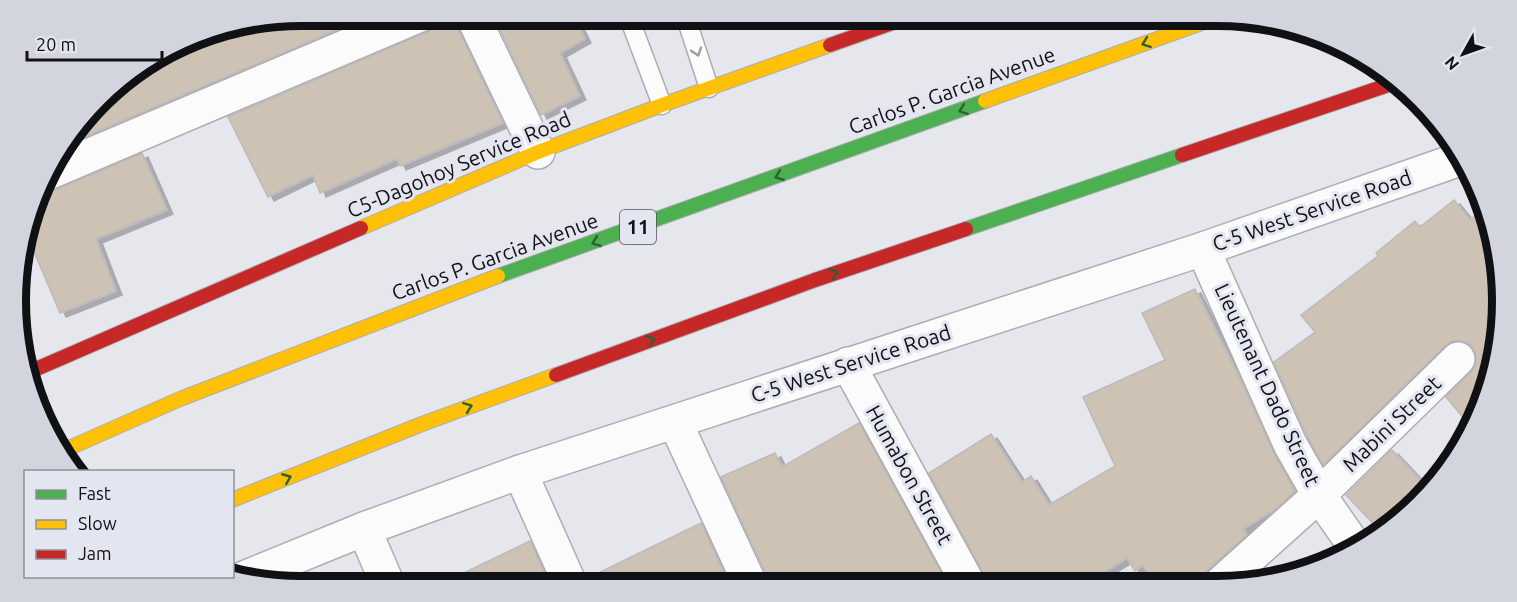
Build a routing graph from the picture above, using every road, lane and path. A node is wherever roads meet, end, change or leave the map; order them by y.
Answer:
1 (394, 26) edge
2 (477, 26) edge
3 (632, 26) edge
4 (689, 26) edge
5 (884, 26) edge
6 (1193, 26) edge
7 (1388, 85) edge
8 (709, 88) junction
9 (662, 105) junction
10 (538, 152) junction
11 (1454, 161) edge
12 (59, 168) edge
13 (1203, 249) junction
14 (1458, 359) dead end
15 (848, 364) junction
16 (34, 370) edge
17 (675, 422) junction
18 (68, 448) edge
19 (520, 472) junction
20 (1319, 495) junction
21 (234, 499) edge
22 (364, 529) junction
23 (1351, 541) edge
24 (257, 573) edge
25 (384, 576) edge
26 (567, 576) edge
27 (746, 576) edge
28 (964, 576) edge
29 (1229, 576) edge

1 - 12 street
2 - 10 street
3 - 9 lane
4 -> 8 lane
5 - 8 main road, C5-Dagohoy Service Road
6 -> 18 main road, Carlos P. Garcia Avenue / 11
21 -> 7 main road
8 - 9 main road, C5-Dagohoy Service Road
9 - 10 main road, C5-Dagohoy Service Road
10 - 16 main road, C5-Dagohoy Service Road
11 - 13 street, C-5 West Service Road
13 - 15 street, C-5 West Service Road
13 - 20 street, Lieutenant Dado Street
14 - 20 street, Mabini Street
15 - 17 street, C-5 West Service Road
15 - 28 street, Humabon Street
17 - 19 street, C-5 West Service Road
17 - 27 street
19 - 22 street, C-5 West Service Road
19 - 26 street
20 - 23 street, Lieutenant Dado Street
20 - 29 street, Mabini Street
22 - 24 street, C-5 West Service Road
22 - 25 street

